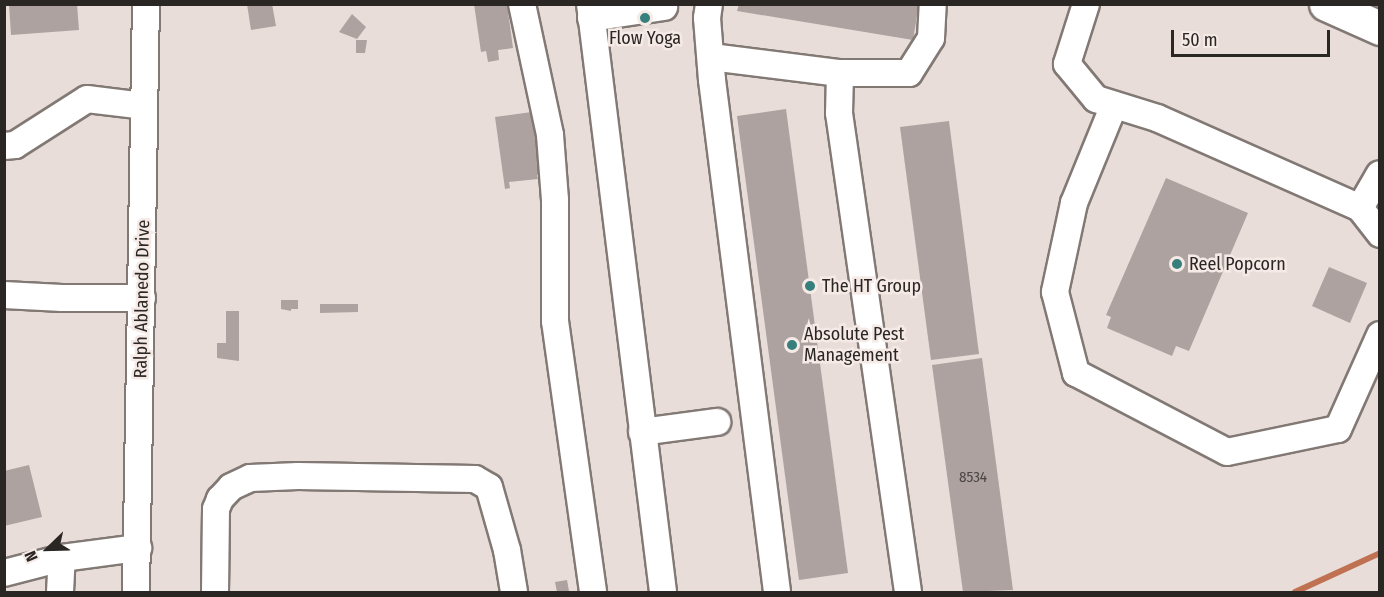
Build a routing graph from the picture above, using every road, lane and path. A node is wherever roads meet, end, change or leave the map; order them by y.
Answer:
1 (146, 4) edge
2 (522, 4) edge
3 (709, 4) edge
4 (933, 4) edge
5 (1086, 4) edge
6 (1326, 4) edge
7 (664, 7) dead end
8 (590, 11) edge
9 (1380, 27) edge
10 (711, 57) junction
11 (840, 73) junction
12 (1114, 105) junction
13 (144, 106) junction
14 (4, 146) edge
15 (1380, 174) edge
16 (1360, 208) junction
17 (1380, 234) edge
18 (4, 295) edge
19 (142, 298) junction
20 (1380, 335) edge
21 (717, 422) dead end
22 (642, 432) junction
23 (138, 548) junction
24 (62, 558) junction
25 (4, 573) edge
26 (60, 592) edge
27 (136, 592) edge
28 (215, 592) edge
29 (513, 592) edge
30 (593, 592) edge
31 (663, 592) edge
32 (777, 592) edge
33 (908, 592) edge

1 - 13 street, Ralph Ablanedo Drive
2 - 30 street
3 - 10 street
4 - 11 street
5 - 12 street
6 - 9 main road
7 - 8 street
8 - 22 street
10 - 11 street
10 - 32 street
11 - 33 street
12 - 16 street
12 - 20 street
13 - 14 street
13 - 19 street, Ralph Ablanedo Drive
15 - 16 street
16 - 17 street
18 - 19 street
19 - 23 street, Ralph Ablanedo Drive
21 - 22 street
22 - 31 street
23 - 24 street
23 - 27 street, Ralph Ablanedo Drive
24 - 25 street
24 - 26 street
28 - 29 street

